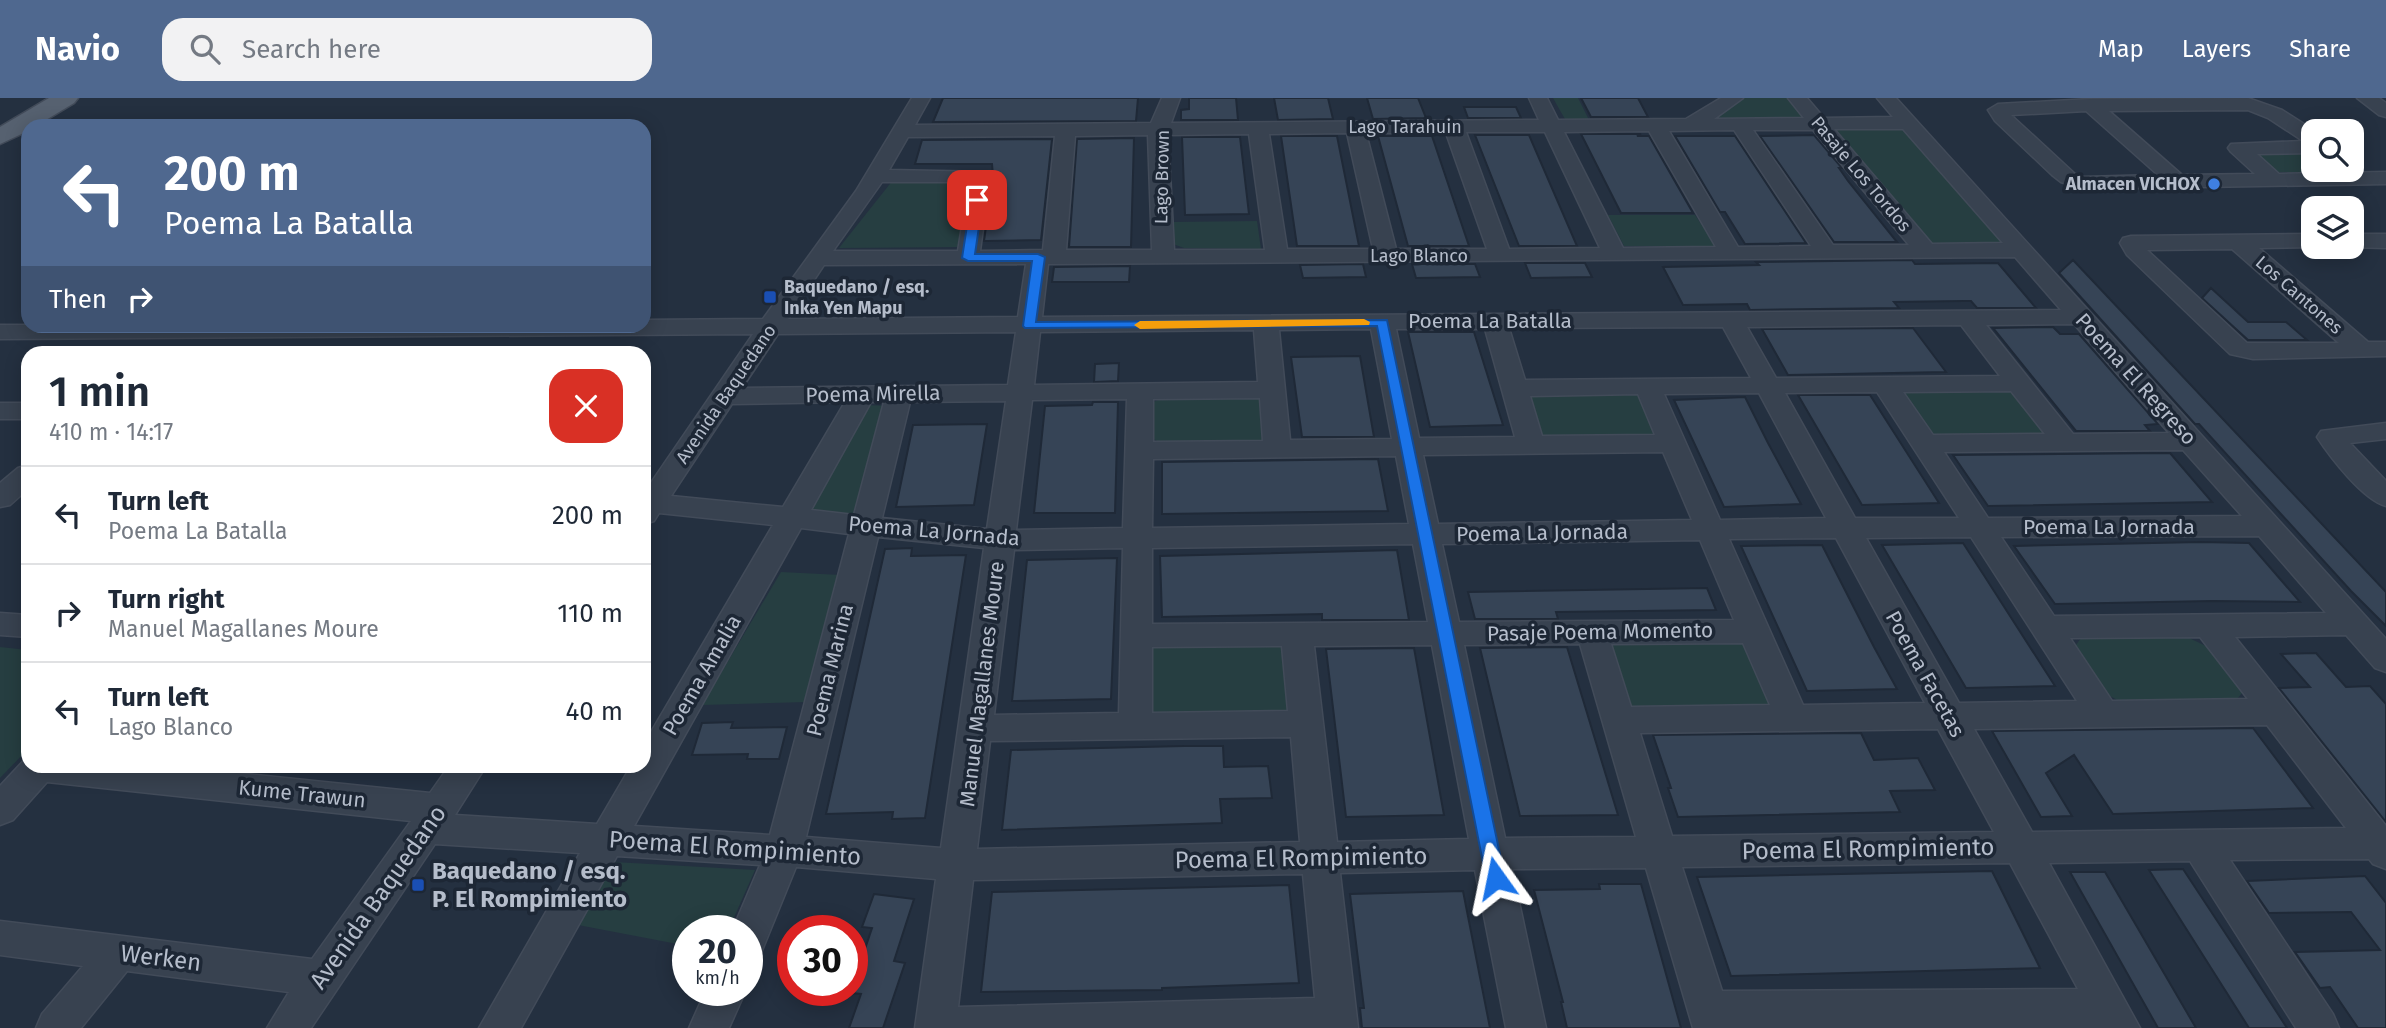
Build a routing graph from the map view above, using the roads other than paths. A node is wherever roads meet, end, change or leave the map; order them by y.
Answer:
1 (66, 98) edge
2 (921, 98) edge
3 (1171, 98) edge
4 (1538, 98) edge
5 (1734, 98) edge
6 (1797, 98) edge
7 (1886, 98) edge
8 (2366, 98) edge
9 (2091, 105) junction
10 (2386, 111) edge
11 (31, 119) edge
12 (1908, 123) junction
13 (1819, 124) junction
14 (21, 125) edge
15 (1656, 125) junction
16 (1690, 125) junction
17 (1740, 125) junction
18 (1355, 127) junction
19 (1454, 127) junction
20 (1554, 127) junction
21 (1158, 128) junction
22 (1258, 128) junction
23 (1069, 129) junction
24 (902, 131) junction
25 (2301, 132) edge
26 (0, 138) edge
27 (2301, 147) edge
28 (2386, 161) edge
29 (2364, 167) edge
30 (2364, 171) edge
31 (876, 176) junction
32 (2301, 176) edge
33 (2386, 178) edge
34 (2273, 179) junction
35 (2175, 180) junction
36 (2301, 241) edge
37 (2364, 241) edge
38 (2386, 241) edge
39 (2238, 242) junction
40 (2021, 250) junction
41 (1926, 251) junction
42 (1825, 252) junction
43 (1731, 253) junction
44 (1500, 255) junction
45 (1615, 255) junction
46 (1277, 256) junction
47 (1386, 256) junction
48 (1046, 257) junction
49 (1163, 257) junction
50 (817, 258) junction
51 (968, 258) junction
52 (2081, 317) junction
53 (1968, 318) junction
54 (1731, 319) junction
55 (1495, 321) junction
56 (1382, 322) junction
57 (1266, 323) junction
58 (1029, 326) junction
59 (772, 328) junction
60 (651, 329) edge
61 (0, 331) edge
62 (21, 331) edge
63 (316, 333) edge
64 (303, 346) edge
65 (2361, 349) junction
66 (2386, 349) edge
67 (2019, 383) junction
68 (1885, 384) junction
69 (1768, 386) junction
70 (1648, 387) junction
71 (1514, 388) junction
72 (1271, 390) junction
73 (1140, 391) junction
74 (1020, 393) junction
75 (863, 394) junction
76 (899, 394) junction
77 (725, 396) junction
78 (0, 411) edge
79 (21, 411) edge
80 (2386, 431) edge
81 (2191, 441) junction
82 (2065, 442) junction
83 (1673, 443) junction
84 (1924, 444) junction
85 (1531, 445) junction
86 (1408, 447) junction
87 (1277, 449) junction
88 (1139, 450) junction
89 (21, 480) edge
90 (2386, 497) edge
91 (0, 498) edge
92 (651, 504) edge
93 (651, 508) edge
94 (792, 518) junction
95 (866, 526) junction
96 (2267, 526) junction
97 (1845, 528) junction
98 (1979, 528) junction
99 (1712, 531) junction
100 (1426, 535) junction
101 (1139, 538) junction
102 (1001, 540) junction
103 (2354, 624) junction
104 (2208, 625) junction
105 (2045, 627) junction
106 (1755, 631) junction
107 (1592, 632) junction
108 (1446, 634) junction
109 (1297, 635) junction
110 (1137, 636) junction
111 (2386, 660) edge
112 (2275, 712) junction
113 (2104, 714) junction
114 (1949, 716) junction
115 (1792, 718) junction
116 (1619, 720) junction
117 (1307, 724) junction
118 (1135, 726) junction
119 (976, 728) junction
120 (651, 764) edge
121 (34, 773) edge
122 (85, 773) edge
123 (464, 773) edge
124 (646, 773) edge
125 (0, 810) edge
126 (434, 818) junction
127 (608, 839) junction
128 (2200, 845) junction
129 (2020, 847) junction
130 (2383, 847) edge
131 (784, 850) junction
132 (1659, 852) junction
133 (1490, 854) junction
134 (1320, 857) junction
135 (958, 865) junction
136 (758, 915) edge
137 (0, 938) edge
138 (118, 953) junction
139 (321, 978) junction
140 (719, 1006) edge
141 (1925, 1018) edge
142 (2114, 1018) edge
143 (1710, 1019) edge
144 (1338, 1022) edge
145 (1125, 1025) edge
146 (55, 1028) edge
147 (287, 1028) edge
148 (499, 1028) edge
149 (709, 1028) edge
150 (935, 1028) edge
151 (1526, 1028) edge
152 (2319, 1028) edge

1 - 11 main road
2 - 24 street, Avenida Baquedano
3 - 21 street, Lago Brown
4 - 20 street
5 - 16 street
6 - 13 street, Pasaje Los Tordos
7 - 12 street, Poema El Regreso
8 - 10 street
9 - 25 street
9 - 35 street
9 - 35 street
12 - 13 street, Lago Tarahuin
12 - 40 street, Poema El Regreso
13 - 17 street, Lago Tarahuin
13 - 41 street, Pasaje Los Tordos
14 - 26 main road
15 - 16 street, Lago Tarahuin
15 - 20 street, Lago Tarahuin
15 - 43 street
16 - 17 street, Lago Tarahuin
17 - 42 street
18 - 19 street, Lago Tarahuin
18 - 22 street, Lago Tarahuin
18 - 47 street
19 - 20 street, Lago Tarahuin
19 - 44 street
20 - 45 street
21 - 22 street, Lago Tarahuin
21 - 23 street, Lago Tarahuin
21 - 49 street, Lago Brown
22 - 46 street
23 - 24 street, Lago Tarahuin
23 - 48 street, Manuel Magallanes Moure
24 - 31 street, Avenida Baquedano
27 - 34 street
28 - 29 street
30 - 33 street
31 - 50 street, Avenida Baquedano
31 - 51 street
32 - 34 street
34 - 35 street
36 - 39 street
37 - 38 street
39 - 65 street, Los Cantones
39 - 65 street
40 - 41 street, Lago Blanco
40 - 52 street, Poema El Regreso
41 - 42 street, Lago Blanco
42 - 43 street, Lago Blanco
43 - 45 street, Lago Blanco
44 - 45 street, Lago Blanco
44 - 47 street, Lago Blanco
46 - 47 street, Lago Blanco
46 - 49 street, Lago Blanco
48 - 49 street, Lago Blanco
48 - 51 street, Lago Blanco
48 - 58 street, Manuel Magallanes Moure
50 - 51 street, Lago Blanco
50 - 59 street, Avenida Baquedano
52 - 53 street, Poema La Batalla
52 - 81 street, Poema El Regreso
53 - 54 street, Poema La Batalla
53 - 67 street
54 - 55 street, Poema La Batalla
54 - 69 street, Poema Facetas
55 - 56 street, Poema La Batalla
55 - 71 street
56 - 57 street, Poema La Batalla
56 - 86 street
57 - 58 street, Poema La Batalla
57 - 72 street
58 - 59 street, Poema La Batalla
58 - 74 street, Manuel Magallanes Moure
59 - 60 street, Poema La Batalla
59 - 77 street, Avenida Baquedano
61 - 62 street, Poema La Batalla
63 - 64 street
65 - 66 street
67 - 68 street
67 - 82 street
68 - 69 street
68 - 84 street
69 - 70 street
69 - 97 street, Poema Facetas
70 - 71 street
70 - 83 street
71 - 85 street
72 - 73 street, Poema Mirella
72 - 87 street
73 - 74 street, Poema Mirella
73 - 88 street
74 - 76 street, Poema Mirella
74 - 102 street, Manuel Magallanes Moure
75 - 76 street, Poema Mirella
75 - 77 street, Poema Mirella
75 - 94 street, Poema Amalia
76 - 95 street, Poema Marina
77 - 92 street, Avenida Baquedano
78 - 79 street
80 - 90 street
81 - 82 street
81 - 96 street, Poema El Regreso
82 - 84 street
83 - 85 street
83 - 99 street
84 - 98 street
85 - 86 street
86 - 87 street
86 - 100 street
87 - 88 street
88 - 101 street
89 - 91 street
93 - 94 street, Poema La Jornada
94 - 95 street, Poema La Jornada
94 - 120 street, Poema Amalia
95 - 102 street, Poema La Jornada
95 - 131 street, Poema Marina
96 - 98 street, Poema La Jornada
96 - 103 street, Poema El Regreso
97 - 98 street, Poema La Jornada
97 - 99 street, Poema La Jornada
97 - 114 street, Poema Facetas
98 - 105 street
99 - 100 street, Poema La Jornada
99 - 106 street
100 - 101 street, Poema La Jornada
100 - 108 street
101 - 102 street, Poema La Jornada
101 - 110 street
102 - 119 street, Manuel Magallanes Moure
103 - 104 street
103 - 111 street, Poema El Regreso
104 - 105 street
104 - 112 street
105 - 113 street
106 - 107 street, Pasaje Poema Momento
106 - 115 street
107 - 108 street, Pasaje Poema Momento
107 - 116 street
108 - 109 street, Pasaje Poema Momento
108 - 133 street
109 - 110 street, Pasaje Poema Momento
109 - 117 street
110 - 118 street
112 - 113 street
112 - 130 street
113 - 114 street
114 - 115 street
114 - 129 street, Poema Facetas
115 - 116 street
116 - 132 street
117 - 118 street
117 - 134 street
118 - 119 street
119 - 135 street, Manuel Magallanes Moure
121 - 125 street
122 - 126 street, Kume Trawun
123 - 126 street, Avenida Baquedano
124 - 127 street, Poema Amalia
126 - 127 street, Poema El Rompimiento
126 - 139 street, Avenida Baquedano
127 - 131 street, Poema El Rompimiento
127 - 148 street, Poema Amalia
128 - 129 street, Poema El Rompimiento
128 - 130 street, Poema El Rompimiento
128 - 152 street
129 - 132 street, Poema El Rompimiento
129 - 142 street, Poema Facetas
131 - 135 street, Poema El Rompimiento
131 - 136 street, Poema Marina
132 - 133 street, Poema El Rompimiento
132 - 143 street
133 - 134 street, Poema El Rompimiento
133 - 151 street
134 - 135 street, Poema El Rompimiento
134 - 144 street
135 - 150 street, Manuel Magallanes Moure
137 - 138 street, Werken
138 - 139 street, Werken
138 - 146 street
139 - 147 street, Avenida Baquedano
140 - 149 street
141 - 142 street
141 - 143 street
144 - 145 street
145 - 150 street

